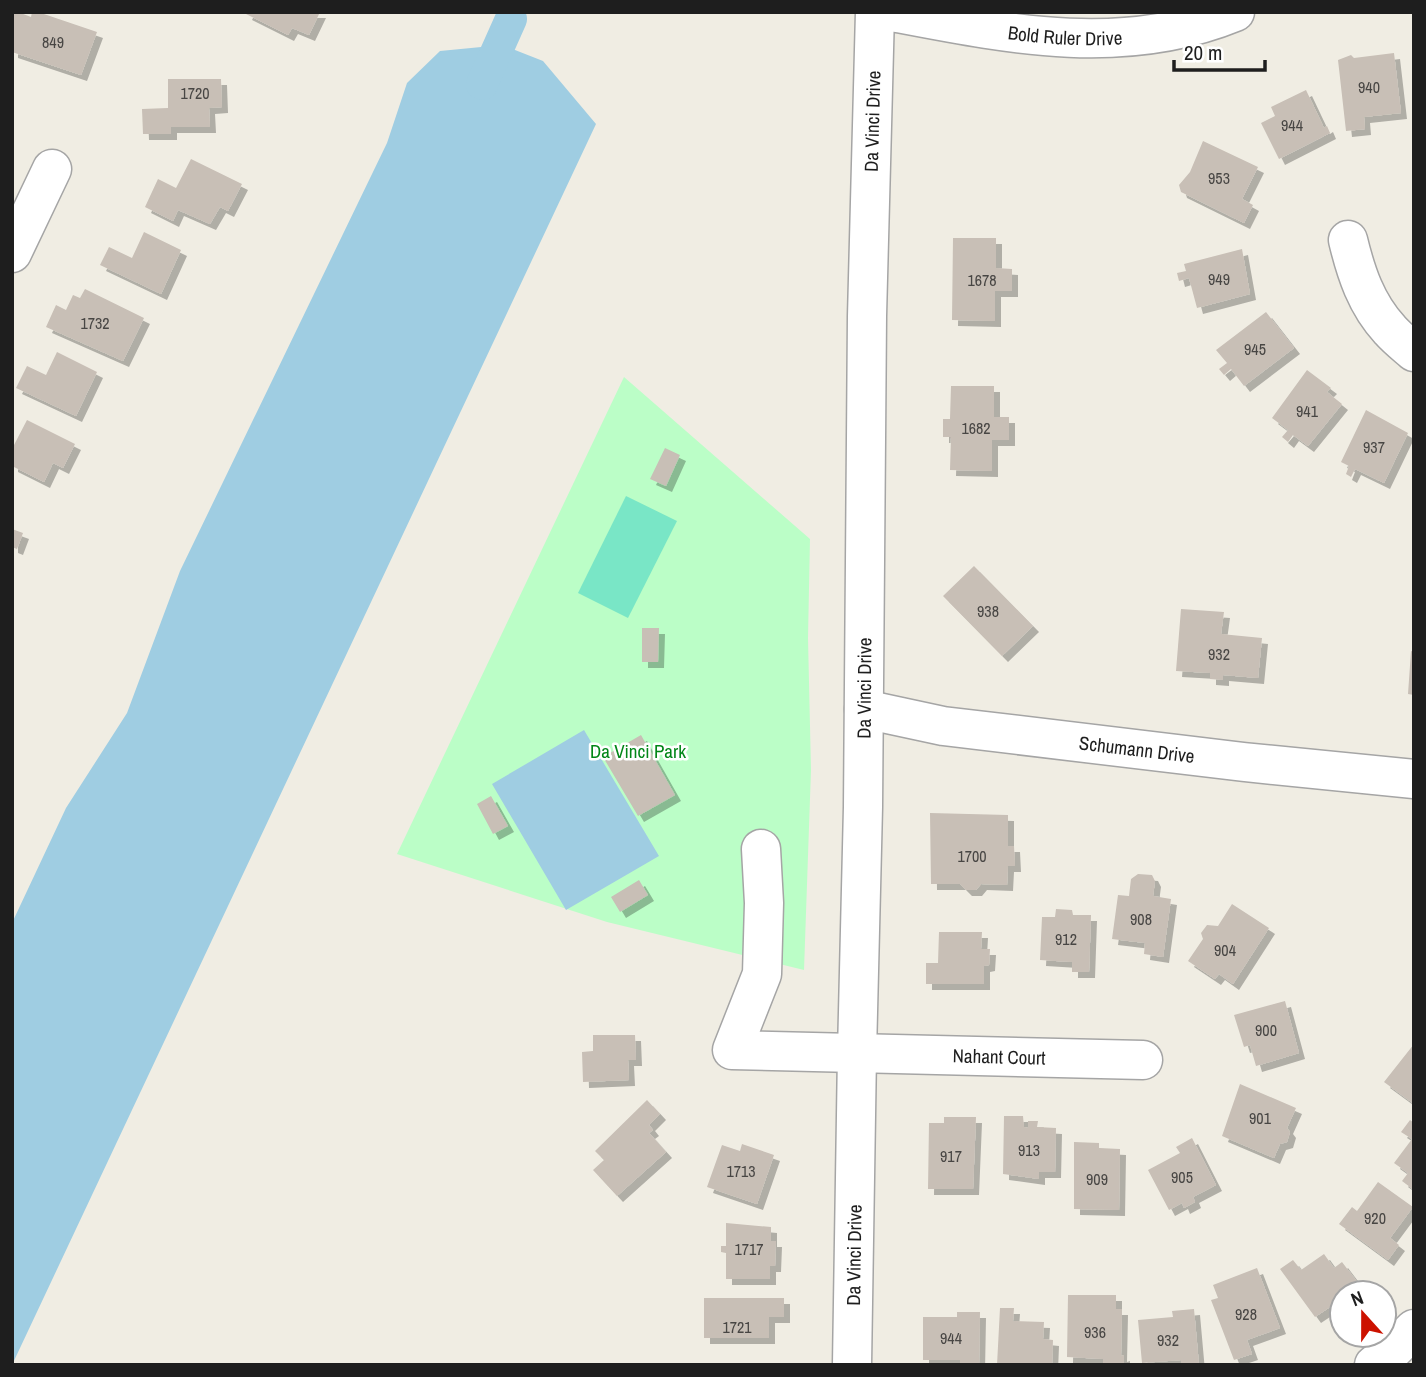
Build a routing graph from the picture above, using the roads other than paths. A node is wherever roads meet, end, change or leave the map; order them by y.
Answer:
1 (875, 12) edge
2 (892, 12) edge
3 (1236, 12) edge
4 (52, 169) dead end
5 (1348, 240) dead end
6 (12, 253) edge
7 (1414, 352) edge
8 (864, 709) junction
9 (1414, 779) edge
10 (761, 849) dead end
11 (857, 1053) junction
12 (1143, 1060) dead end
13 (1414, 1329) edge
14 (852, 1365) edge
15 (1374, 1365) edge

1 - 8 street, Da Vinci Drive
2 - 3 street, Bold Ruler Drive
4 - 6 street
5 - 7 street
8 - 9 street, Schumann Drive
8 - 11 street, Da Vinci Drive
10 - 11 street, Nahant Court
11 - 12 street, Nahant Court
11 - 14 street, Da Vinci Drive
13 - 15 street

